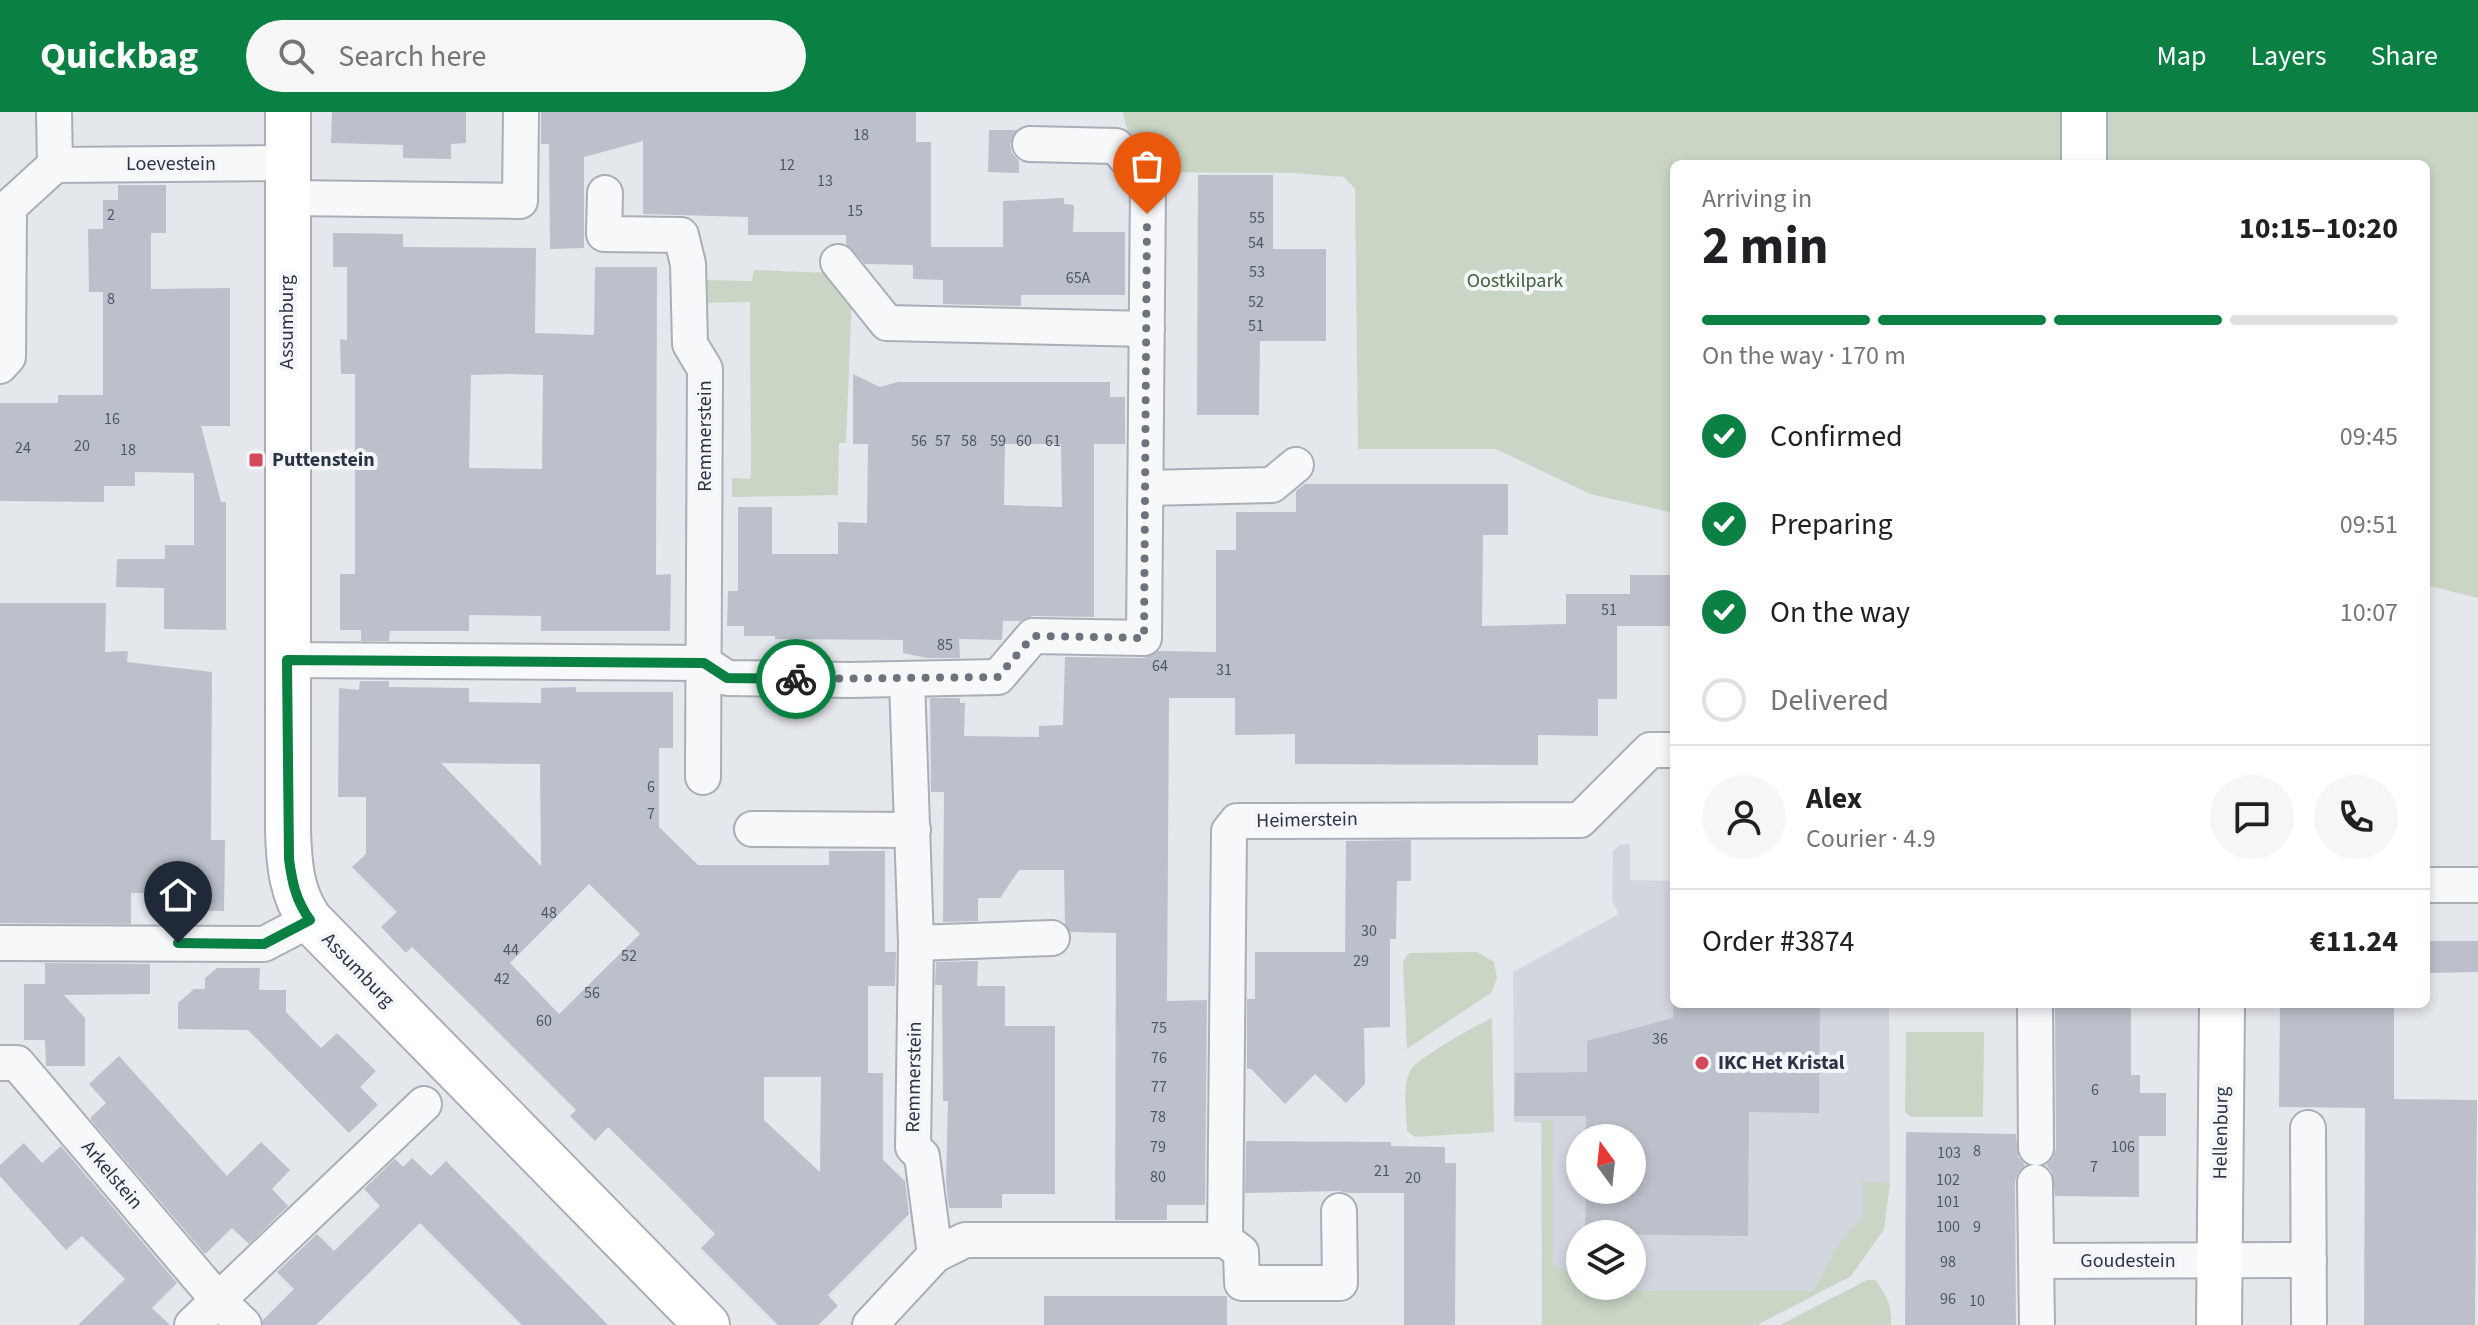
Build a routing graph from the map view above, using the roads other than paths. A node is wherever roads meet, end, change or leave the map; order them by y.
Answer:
1 (54, 112) edge
2 (288, 112) edge
3 (521, 112) edge
4 (2084, 112) edge
5 (1030, 144) dead end
6 (2084, 160) edge
7 (55, 165) junction
8 (288, 181) junction
9 (605, 193) dead end
10 (838, 262) dead end
11 (1147, 329) junction
12 (0, 366) edge
13 (1296, 465) dead end
14 (1146, 488) junction
15 (287, 660) junction
16 (704, 663) junction
17 (907, 680) junction
18 (1670, 750) edge
19 (703, 777) dead end
20 (752, 829) dead end
21 (913, 830) junction
22 (2430, 885) edge
23 (2478, 885) edge
24 (310, 920) junction
25 (1052, 938) dead end
26 (0, 943) edge
27 (916, 943) junction
28 (2035, 1008) edge
29 (2222, 1008) edge
30 (0, 1063) edge
31 (424, 1104) dead end
32 (2308, 1128) dead end
33 (2036, 1148) dead end
34 (2035, 1182) dead end
35 (1339, 1211) dead end
36 (1225, 1240) junction
37 (935, 1255) junction
38 (2309, 1260) junction
39 (2036, 1261) junction
40 (2219, 1262) junction
41 (218, 1300) junction
42 (192, 1325) edge
43 (244, 1325) edge
44 (707, 1325) edge
45 (870, 1325) edge
46 (2037, 1325) edge
47 (2219, 1325) edge
48 (2309, 1325) edge

1 - 7 street
2 - 8 street, Assumburg
3 - 8 street
4 - 6 street
5 - 11 street
7 - 8 street, Loevestein
7 - 12 street
8 - 15 street, Assumburg
9 - 16 street, Remmerstein
10 - 11 street
11 - 14 street
13 - 14 street
14 - 17 street
15 - 16 street
15 - 24 street, Assumburg
16 - 17 street
16 - 19 street, Remmerstein
17 - 21 street, Remmerstein
18 - 36 street, Heimerstein
20 - 21 street
21 - 27 street, Remmerstein
22 - 23 street
24 - 26 street
24 - 44 street, Assumburg
25 - 27 street
27 - 37 street, Remmerstein
28 - 33 street
29 - 40 street, Hellenburg
30 - 41 street, Arkelstein
31 - 41 street
32 - 38 street
34 - 39 street
35 - 36 street, Heimerstein
36 - 37 street
37 - 45 street
38 - 40 street
38 - 48 street
39 - 40 street, Goudestein
39 - 46 street
40 - 47 street, Hellenburg
41 - 42 street
41 - 43 street, Arkelstein

